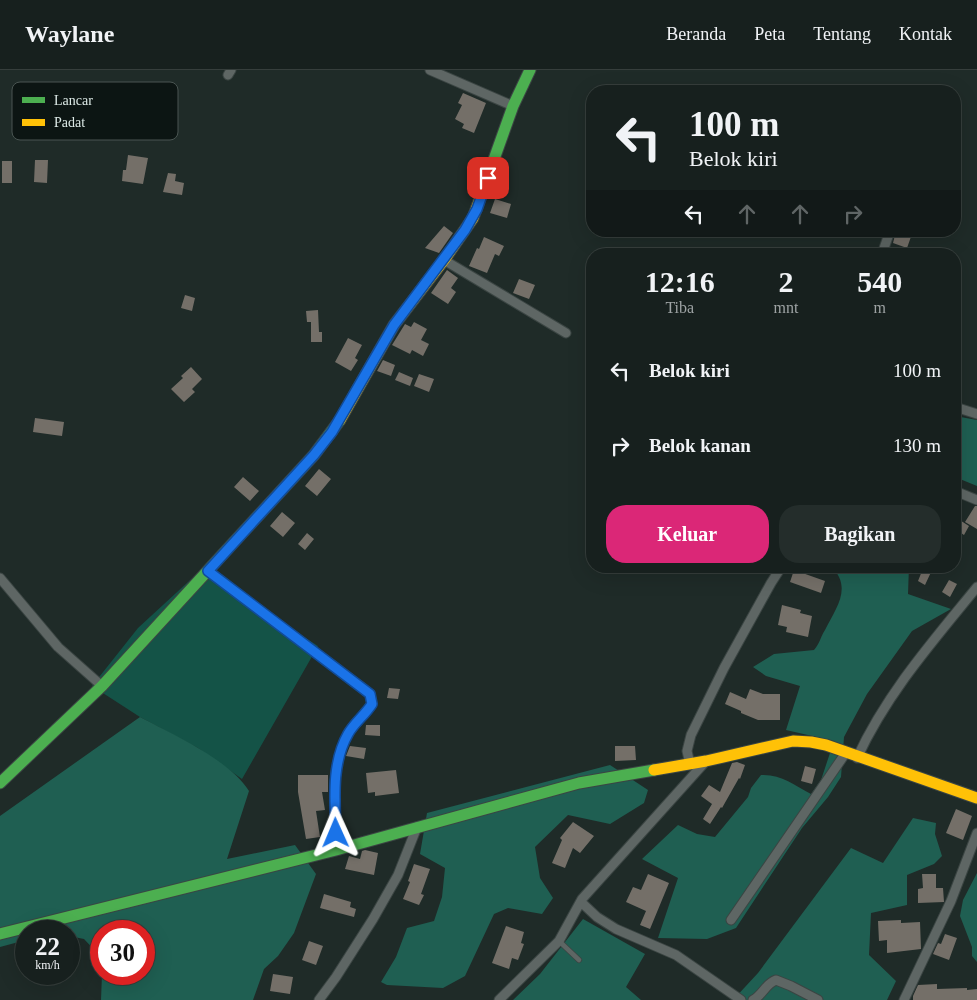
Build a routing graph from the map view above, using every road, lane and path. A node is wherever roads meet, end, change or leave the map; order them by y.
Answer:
1 (430, 70) edge
2 (530, 70) edge
3 (513, 106) junction
4 (444, 260) junction
5 (566, 333) dead end
6 (961, 409) edge
7 (977, 414) edge
8 (961, 493) edge
9 (977, 500) edge
10 (208, 571) junction
11 (777, 573) edge
12 (0, 578) edge
13 (977, 587) edge
14 (102, 686) junction
15 (845, 754) junction
16 (856, 758) junction
17 (706, 761) junction
18 (690, 764) junction
19 (0, 783) edge
20 (977, 798) edge
21 (416, 827) junction
22 (977, 833) edge
23 (336, 850) junction
24 (581, 902) junction
25 (731, 920) dead end
26 (0, 934) edge
27 (559, 941) junction
28 (579, 960) dead end
29 (319, 1000) edge
30 (499, 1000) edge
31 (741, 1000) edge
32 (753, 1000) edge
33 (818, 1000) edge
34 (904, 1000) edge

1 - 3 street
2 - 3 street
3 - 4 street
4 - 5 street
4 - 10 street
6 - 7 street
8 - 9 street
10 - 14 street
10 - 23 street
11 - 18 street
12 - 14 street
13 - 16 street
14 - 19 street
15 - 16 street
15 - 17 street
15 - 25 street
16 - 20 street
17 - 18 street
17 - 24 street
18 - 21 street
21 - 23 street
21 - 29 street
22 - 34 street
23 - 26 street
24 - 27 street
24 - 31 street
27 - 28 lane
27 - 30 street
32 - 33 street

